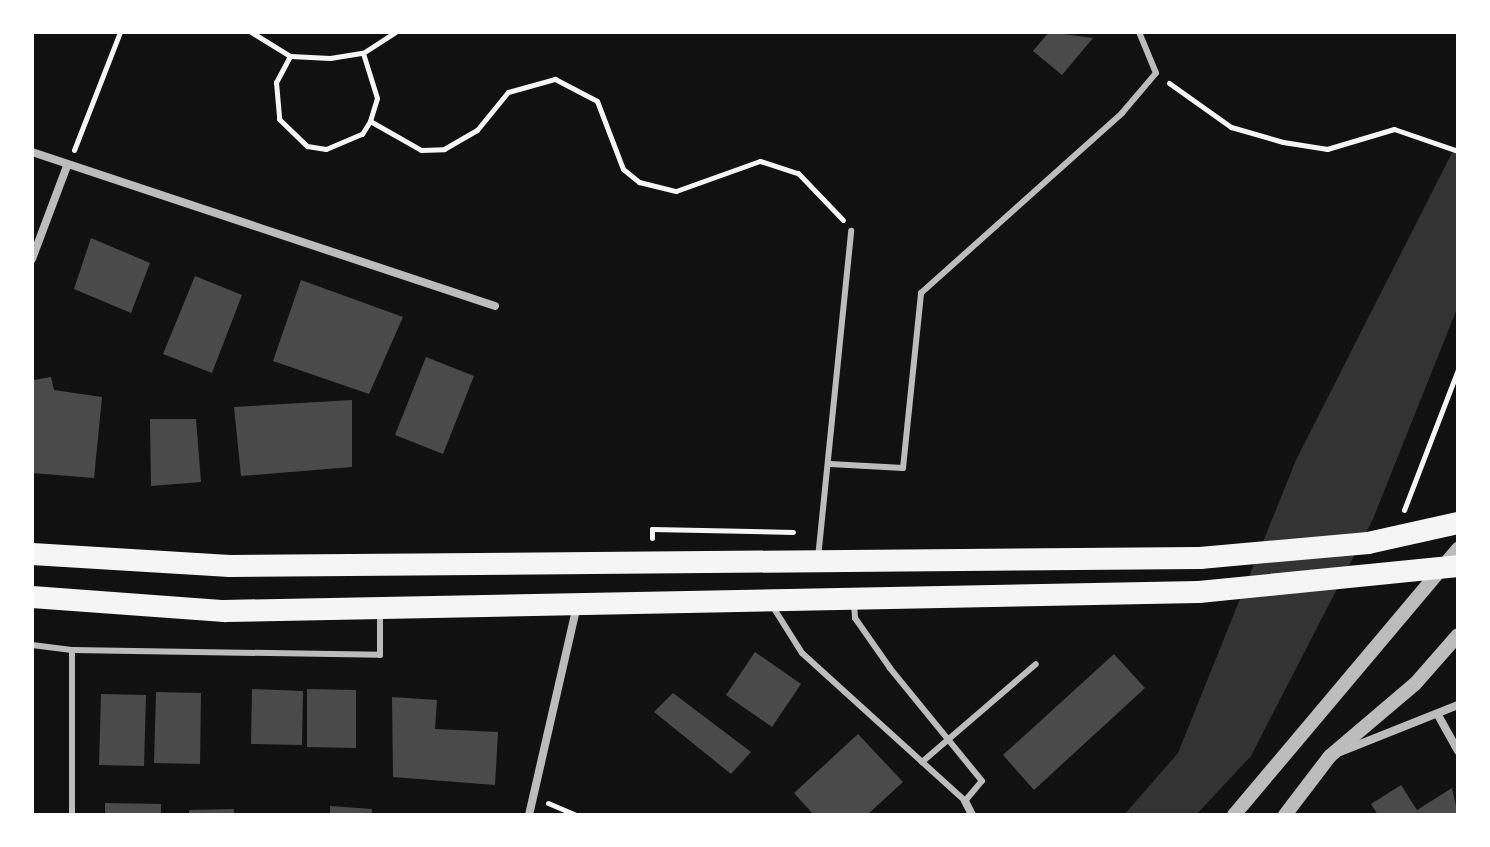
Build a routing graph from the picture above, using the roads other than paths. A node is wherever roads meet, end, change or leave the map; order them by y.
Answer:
1 (1139, 32) edge
2 (32, 152) edge
3 (67, 166) junction
4 (851, 231) road end
5 (32, 259) edge
6 (495, 306) dead end
7 (830, 464) junction
8 (1458, 523) edge
9 (1458, 549) edge
10 (32, 554) edge
11 (818, 561) junction
12 (1458, 566) edge
13 (1435, 571) junction
14 (32, 597) edge
15 (854, 599) junction
16 (769, 601) junction
17 (578, 604) junction
18 (381, 608) junction
19 (1458, 635) edge
20 (32, 645) edge
21 (72, 650) junction
22 (1036, 664) dead end
23 (1458, 705) edge
24 (1438, 715) junction
25 (948, 739) junction
26 (1458, 751) edge
27 (1330, 756) junction
28 (922, 762) junction
29 (965, 801) junction
30 (72, 815) edge
31 (529, 815) edge
32 (972, 815) edge
33 (1234, 815) edge
34 (1285, 815) edge

1 - 7 lane
2 - 3 street
3 - 5 street
3 - 6 street
4 - 7 lane
7 - 11 lane
8 - 11 highway
9 - 13 street
10 - 11 highway
12 - 13 highway
13 - 15 highway
13 - 33 street
14 - 18 highway
15 - 16 highway
15 - 25 lane
16 - 17 highway
16 - 28 lane
17 - 18 highway
17 - 31 street
18 - 21 lane
19 - 27 street
20 - 21 lane
21 - 30 lane
22 - 25 lane
23 - 24 street
24 - 26 street
24 - 27 street
25 - 28 lane
25 - 29 lane
27 - 34 street
28 - 29 lane
29 - 32 street

